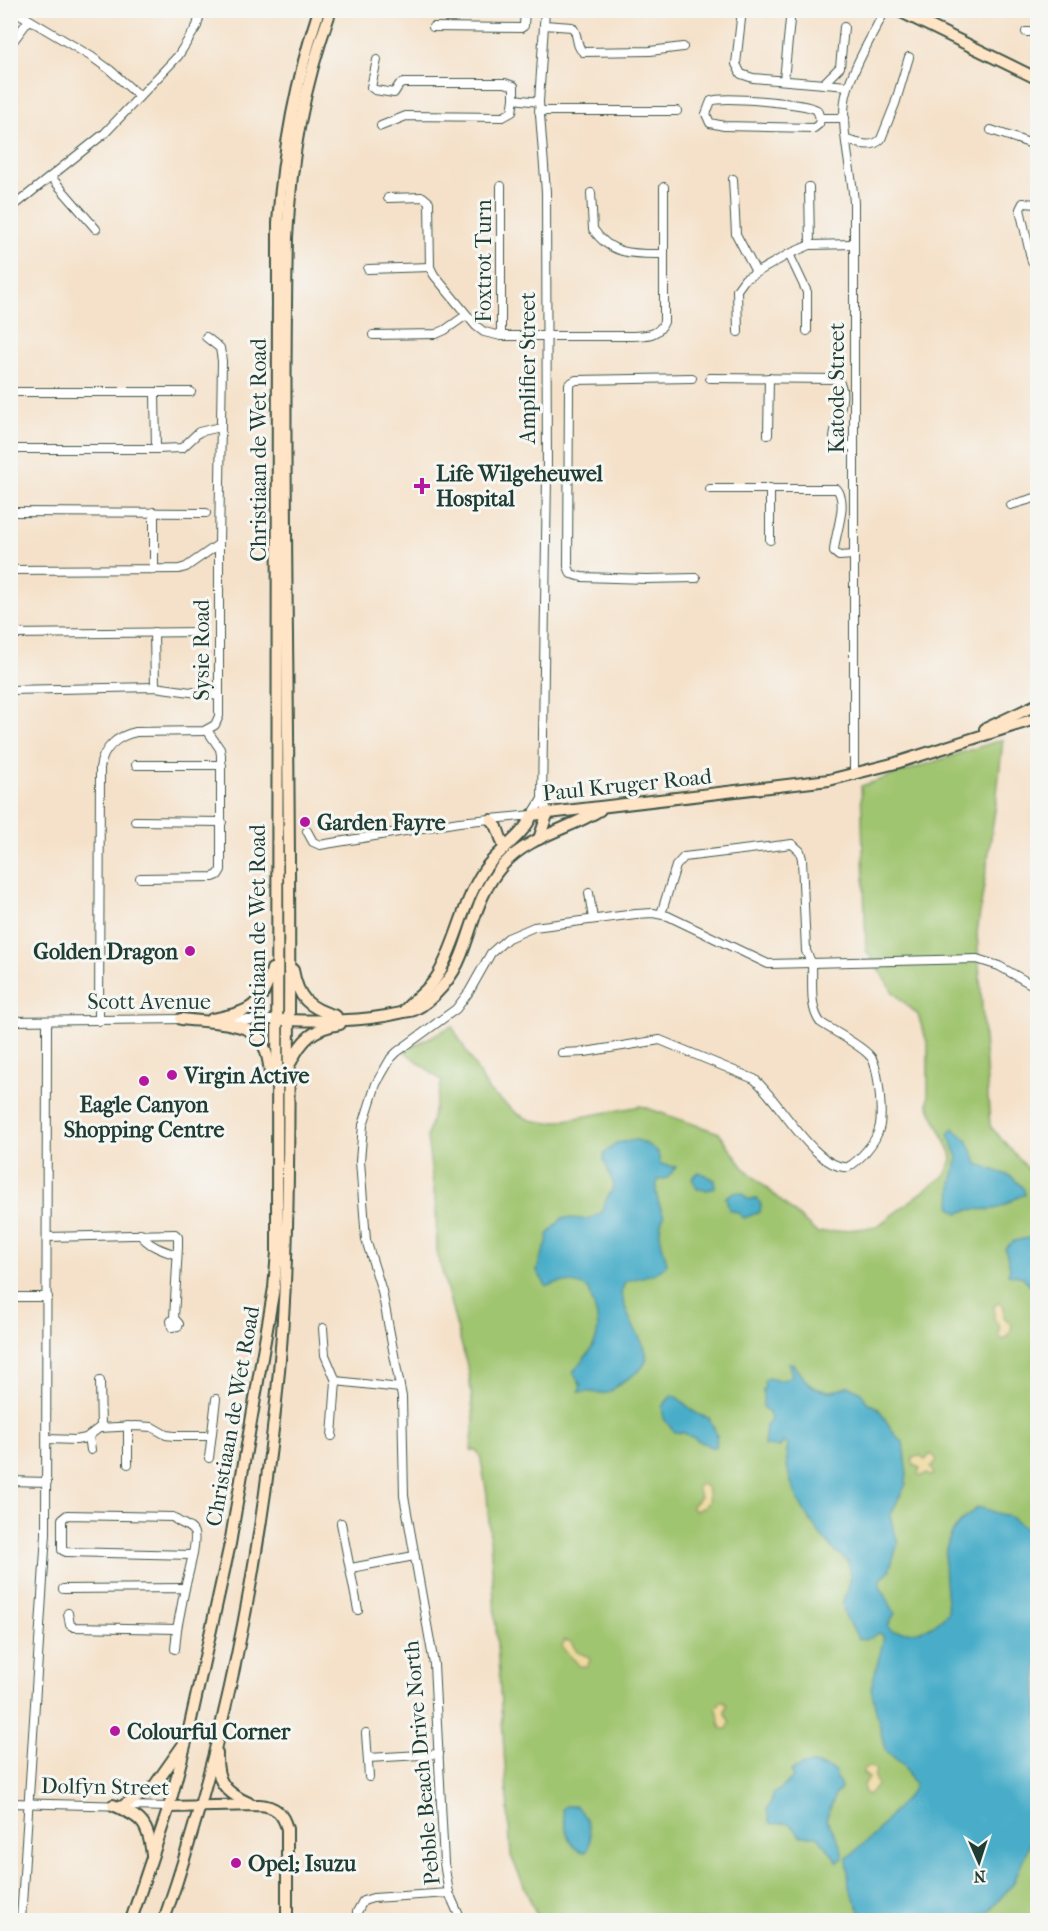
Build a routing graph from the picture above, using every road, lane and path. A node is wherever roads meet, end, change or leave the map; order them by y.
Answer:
1 (13, 10) edge
2 (201, 10) edge
3 (319, 10) edge
4 (331, 10) edge
5 (525, 10) edge
6 (545, 10) edge
7 (742, 10) edge
8 (791, 10) edge
9 (885, 10) edge
10 (897, 10) edge
11 (29, 20) junction
12 (544, 25) junction
13 (433, 27) dead end
14 (844, 27) dead end
15 (1026, 32) dead end
16 (1038, 32) edge
17 (10, 45) edge
18 (683, 47) dead end
19 (909, 57) dead end
20 (377, 60) dead end
21 (1038, 79) edge
22 (784, 80) junction
23 (823, 84) junction
24 (848, 87) junction
25 (139, 96) junction
26 (514, 99) junction
27 (539, 102) junction
28 (539, 111) junction
29 (677, 111) dead end
30 (820, 118) junction
31 (845, 118) junction
32 (381, 126) dead end
33 (991, 130) dead end
34 (1038, 135) edge
35 (846, 140) junction
36 (1035, 145) edge
37 (51, 177) junction
38 (733, 179) dead end
39 (501, 186) dead end
40 (664, 187) dead end
41 (809, 187) dead end
42 (591, 193) dead end
43 (388, 198) dead end
44 (1038, 204) edge
45 (10, 209) edge
46 (96, 229) dead end
47 (854, 244) junction
48 (810, 245) junction
49 (664, 254) junction
50 (789, 254) junction
51 (430, 267) junction
52 (368, 269) dead end
53 (1038, 270) edge
54 (756, 272) junction
55 (465, 316) junction
56 (807, 331) dead end
57 (738, 332) dead end
58 (373, 335) dead end
59 (501, 336) junction
60 (547, 336) junction
61 (206, 337) dead end
62 (692, 378) dead end
63 (710, 378) dead end
64 (769, 378) junction
65 (10, 392) edge
66 (155, 392) junction
67 (191, 392) dead end
68 (220, 427) junction
69 (768, 435) dead end
70 (854, 446) junction
71 (10, 449) edge
72 (156, 449) junction
73 (547, 476) junction
74 (568, 476) junction
75 (770, 488) junction
76 (710, 489) dead end
77 (1038, 497) edge
78 (1011, 505) dead end
79 (10, 512) edge
80 (154, 513) junction
81 (206, 513) dead end
82 (770, 540) dead end
83 (219, 544) junction
84 (854, 555) junction
85 (10, 570) edge
86 (154, 570) junction
87 (696, 578) dead end
88 (154, 632) junction
89 (203, 632) dead end
90 (10, 634) edge
91 (154, 687) junction
92 (10, 690) edge
93 (219, 696) junction
94 (1038, 704) edge
95 (1038, 718) edge
96 (207, 730) junction
97 (955, 744) junction
98 (136, 765) dead end
99 (222, 765) junction
100 (854, 775) junction
101 (542, 799) junction
102 (604, 807) junction
103 (548, 812) junction
104 (532, 815) junction
105 (491, 820) junction
106 (135, 822) dead end
107 (222, 822) junction
108 (307, 831) dead end
109 (538, 838) junction
110 (504, 847) junction
111 (140, 878) dead end
112 (589, 893) dead end
113 (660, 914) junction
114 (594, 919) junction
115 (290, 949) junction
116 (277, 950) junction
117 (812, 964) junction
118 (1038, 988) edge
119 (403, 1012) junction
120 (182, 1019) junction
121 (373, 1019) junction
122 (209, 1020) junction
123 (276, 1020) junction
124 (289, 1020) junction
125 (351, 1020) junction
126 (10, 1021) edge
127 (99, 1021) junction
128 (47, 1022) junction
129 (562, 1053) dead end
130 (289, 1065) junction
131 (276, 1116) junction
132 (140, 1234) junction
133 (48, 1237) junction
134 (177, 1255) junction
135 (10, 1294) edge
136 (48, 1297) junction
137 (174, 1318) dead end
138 (323, 1328) dead end
139 (100, 1381) dead end
140 (336, 1381) junction
141 (400, 1388) junction
142 (216, 1399) dead end
143 (128, 1426) junction
144 (101, 1428) junction
145 (89, 1436) junction
146 (211, 1436) junction
147 (332, 1436) dead end
148 (47, 1439) junction
149 (91, 1450) dead end
150 (209, 1458) dead end
151 (128, 1464) dead end
152 (10, 1481) edge
153 (47, 1482) junction
154 (341, 1523) dead end
155 (192, 1555) junction
156 (414, 1556) junction
157 (351, 1568) junction
158 (185, 1588) junction
159 (63, 1589) dead end
160 (358, 1610) dead end
161 (68, 1613) dead end
162 (177, 1629) junction
163 (175, 1649) dead end
164 (219, 1732) junction
165 (366, 1734) dead end
166 (187, 1738) junction
167 (439, 1754) junction
168 (368, 1758) junction
169 (369, 1777) dead end
170 (10, 1803) edge
171 (29, 1804) junction
172 (118, 1805) junction
173 (200, 1805) junction
174 (253, 1805) junction
175 (169, 1807) junction
176 (153, 1858) junction
177 (449, 1893) junction
178 (10, 1917) edge
179 (21, 1920) edge
180 (131, 1920) edge
181 (164, 1920) edge
182 (287, 1920) edge
183 (357, 1920) edge
184 (461, 1920) edge

1 - 11 street
2 - 25 street
3 - 116 main road, Christiaan de Wet Road
4 - 115 main road, Christiaan de Wet Road
5 - 13 street
6 - 12 street, Amplifier Street
7 - 22 street
8 - 22 street
9 - 24 street, Katode Street
10 - 21 main road
11 - 17 street
11 - 25 street
12 - 18 street
12 - 27 street, Amplifier Street
14 - 23 street
15 - 16 street
19 - 35 street
20 - 26 street
22 - 23 street
23 - 24 street
24 - 31 street, Katode Street
25 - 37 street
26 - 27 street
26 - 32 street
27 - 28 street, Amplifier Street
28 - 29 street
28 - 60 street, Amplifier Street
30 - 30 street
30 - 31 street
31 - 35 street, Katode Street
33 - 36 street
34 - 36 street
35 - 47 street, Katode Street
37 - 45 street
37 - 46 street
38 - 54 street
39 - 59 street, Foxtrot Turn
40 - 49 street
41 - 48 street
42 - 49 street
43 - 51 street
44 - 53 street
47 - 48 street
47 - 70 street, Katode Street
48 - 50 street
49 - 60 street
50 - 54 street
50 - 56 street
51 - 52 street
51 - 55 street
54 - 57 street
55 - 58 street
55 - 59 street
59 - 60 street
60 - 73 street, Amplifier Street
61 - 68 street, Sysie Road
62 - 74 street
63 - 64 street
64 - 69 street
64 - 70 street
65 - 66 street
66 - 67 street
66 - 72 street
68 - 72 street
68 - 83 street, Sysie Road
70 - 84 street, Katode Street
71 - 72 street
73 - 74 street
73 - 101 street, Amplifier Street
74 - 87 street
75 - 76 street
75 - 82 street
75 - 84 street
77 - 78 street
79 - 80 street
80 - 81 street
80 - 86 street
83 - 86 street
83 - 93 street, Sysie Road
84 - 100 street, Katode Street
85 - 86 street
88 - 89 street
88 - 90 street
88 - 91 street
91 - 92 street
91 - 93 street
93 - 96 street, Sysie Road
94 - 97 main road, Paul Kruger Road
95 - 97 main road, Paul Kruger Road
96 - 99 street
96 - 127 street, Sysie Road
97 - 100 main road, Paul Kruger Road
98 - 99 street
99 - 107 street
100 - 102 main road, Paul Kruger Road
101 - 103 street, Amplifier Street
101 - 104 street
102 - 103 main road, Paul Kruger Road
102 - 109 main road
103 - 104 main road, Paul Kruger Road
103 - 109 main road
104 - 105 street, Paul Kruger Road
104 - 110 main road
105 - 108 street, Paul Kruger Road
105 - 110 main road
106 - 107 street
107 - 111 street
109 - 119 main road
110 - 119 main road
112 - 114 street
113 - 114 street, Pebble Beach Drive North
113 - 117 street
113 - 117 street
114 - 141 street, Pebble Beach Drive North
115 - 124 main road, Christiaan de Wet Road
115 - 125 main road
116 - 122 main road
116 - 123 main road, Christiaan de Wet Road
117 - 118 street
117 - 129 street
119 - 121 main road
120 - 122 street, Scott Avenue
120 - 127 street, Scott Avenue
120 - 131 main road
121 - 125 main road
121 - 130 main road
122 - 123 street, Scott Avenue
123 - 124 main road, Scott Avenue
123 - 131 main road, Christiaan de Wet Road
124 - 125 main road
124 - 130 main road, Christiaan de Wet Road
126 - 128 street, Scott Avenue
127 - 128 street, Scott Avenue
128 - 133 street
130 - 164 main road, Christiaan de Wet Road
131 - 166 main road, Christiaan de Wet Road
132 - 133 street
132 - 134 street
132 - 134 street
133 - 136 street
134 - 137 street
135 - 136 street
136 - 148 street
138 - 140 street
139 - 144 street
140 - 141 street
140 - 147 street
141 - 156 street, Pebble Beach Drive North
142 - 146 street
143 - 144 street
143 - 146 street
143 - 151 street
144 - 145 street
145 - 148 street
145 - 149 street
146 - 150 street
148 - 153 street
152 - 153 street
153 - 171 street
154 - 157 street
155 - 155 street
155 - 158 street
156 - 157 street
156 - 167 street, Pebble Beach Drive North
157 - 160 street
158 - 159 street
158 - 162 street
161 - 162 street
162 - 163 street
164 - 173 main road, Christiaan de Wet Road
164 - 174 main road
165 - 168 street
166 - 172 main road
166 - 175 main road, Christiaan de Wet Road
167 - 168 street
167 - 177 street, Pebble Beach Drive North
168 - 169 street
170 - 171 street, Dolfyn Street
171 - 172 street, Dolfyn Street
171 - 179 street
172 - 175 street, Dolfyn Street
172 - 176 main road
173 - 174 main road, Dolfyn Street
173 - 175 main road, Dolfyn Street
173 - 181 main road, Christiaan de Wet Road
174 - 182 main road
175 - 176 main road, Christiaan de Wet Road
176 - 180 main road, Christiaan de Wet Road
177 - 183 street
177 - 184 street, Pebble Beach Drive North
178 - 179 street

